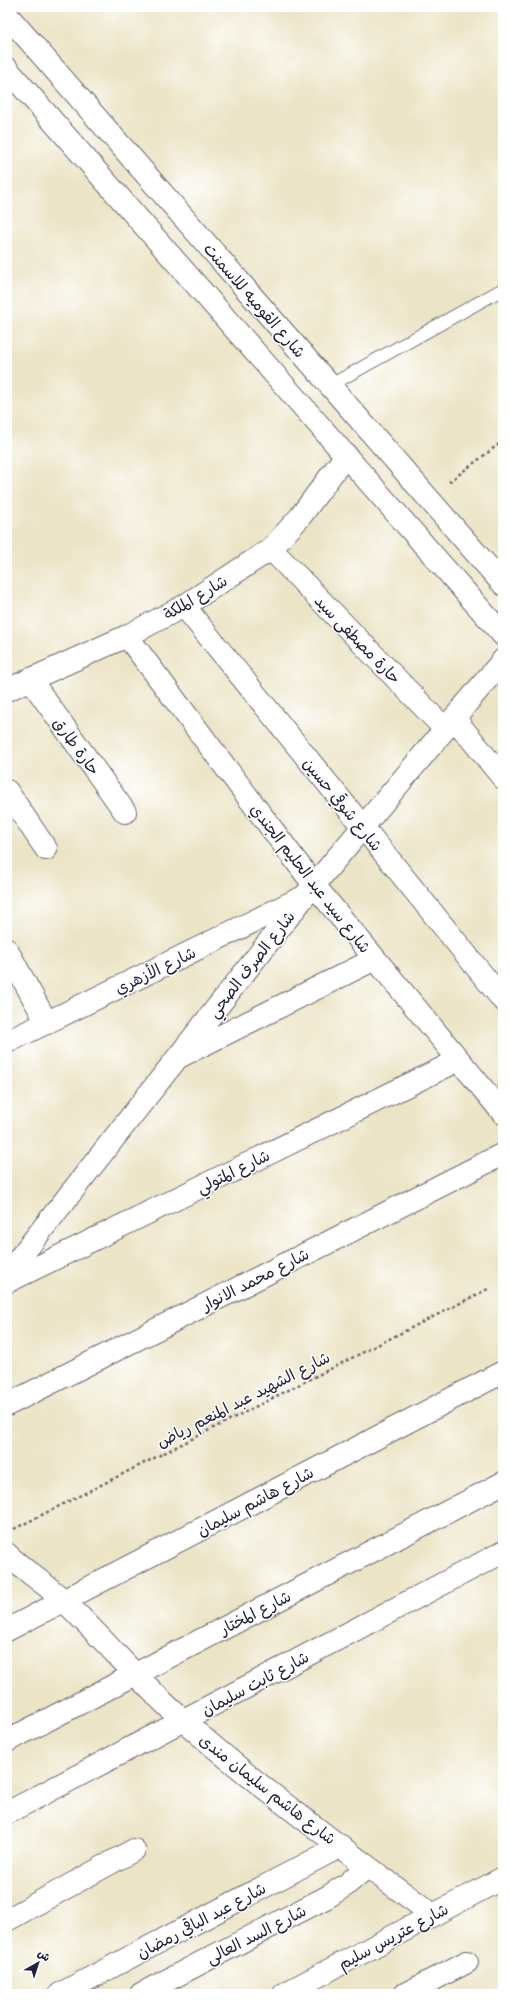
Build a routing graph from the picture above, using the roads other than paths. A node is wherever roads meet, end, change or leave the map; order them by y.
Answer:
1 (7, 15) edge
2 (7, 69) edge
3 (503, 289) edge
4 (329, 386) junction
5 (298, 401) junction
6 (346, 455) junction
7 (271, 549) junction
8 (503, 584) edge
9 (184, 606) junction
10 (503, 635) edge
11 (127, 636) junction
12 (503, 660) edge
13 (30, 679) junction
14 (7, 690) edge
15 (449, 724) junction
16 (503, 778) edge
17 (7, 791) edge
18 (125, 812) dead end
19 (362, 828) junction
20 (46, 849) dead end
21 (309, 891) junction
22 (7, 950) edge
23 (375, 959) junction
24 (503, 1000) edge
25 (47, 1022) junction
26 (7, 1042) edge
27 (176, 1059) junction
28 (460, 1060) junction
29 (503, 1113) edge
30 (503, 1154) edge
31 (7, 1274) edge
32 (7, 1282) edge
33 (503, 1372) edge
34 (7, 1405) edge
35 (503, 1483) edge
36 (503, 1552) edge
37 (7, 1554) edge
38 (64, 1601) junction
39 (7, 1630) edge
40 (136, 1674) junction
41 (183, 1721) junction
42 (7, 1741) edge
43 (7, 1813) edge
44 (341, 1846) junction
45 (134, 1850) dead end
46 (367, 1868) junction
47 (503, 1878) edge
48 (433, 1915) junction
49 (7, 1920) edge
50 (468, 1962) dead end
51 (60, 1994) edge
52 (141, 1994) edge
53 (284, 1994) edge
54 (405, 1994) edge

1 - 4 street, شارع القوميه للاسمنت
2 - 5 street
3 - 4 lane
4 - 5 street
4 - 8 street, شارع القوميه للاسمنت
5 - 6 street
6 - 7 street, شارع الملكة
6 - 10 street
7 - 9 street, شارع الملكة
7 - 15 street, حارة مصطفى سيد
9 - 11 street, شارع الملكة
9 - 19 street, شارع شوقي حسين
11 - 13 street, شارع الملكة
11 - 21 street, شارع سيد عبد الحليم الجندي
12 - 15 street, شارع الصرف الصحي
13 - 14 street, شارع الملكة
13 - 18 street, حارة طارق
15 - 16 street, حارة مصطفى سيد
15 - 19 street, شارع الصرف الصحي
17 - 20 street
19 - 21 street, شارع الصرف الصحي
19 - 24 street, شارع شوقي حسين
21 - 23 street, شارع سيد عبد الحليم الجندي
21 - 25 street, شارع الأزهري
21 - 27 street, شارع الصرف الصحي
22 - 25 street
23 - 27 street
23 - 28 street, شارع سيد عبد الحليم الجندي
25 - 26 street, شارع الأزهري
27 - 31 street, شارع الصرف الصحي
28 - 29 street, شارع سيد عبد الحليم الجندي
28 - 32 street, شارع المتولي
30 - 34 street, شارع محمد الانوار
33 - 38 street, شارع هاشم سليمان
35 - 40 street, شارع المختار
36 - 41 street, شارع ثابت سليمان
37 - 38 street, شارع هاشم سليمان مندى
38 - 39 street, شارع هاشم سليمان
38 - 40 street, شارع هاشم سليمان مندى
40 - 41 street, شارع هاشم سليمان مندى
40 - 42 street, شارع المختار
41 - 43 street, شارع ثابت سليمان
41 - 44 street, شارع هاشم سليمان مندى
44 - 46 street, شارع هاشم سليمان مندى
44 - 51 street, شارع عبد الباقي رمضان
45 - 49 street
46 - 48 street, شارع هاشم سليمان مندى
46 - 52 street, شارع السد العالى
47 - 48 street, شارع عتريس سليم
48 - 53 street, شارع عتريس سليم
50 - 54 street

